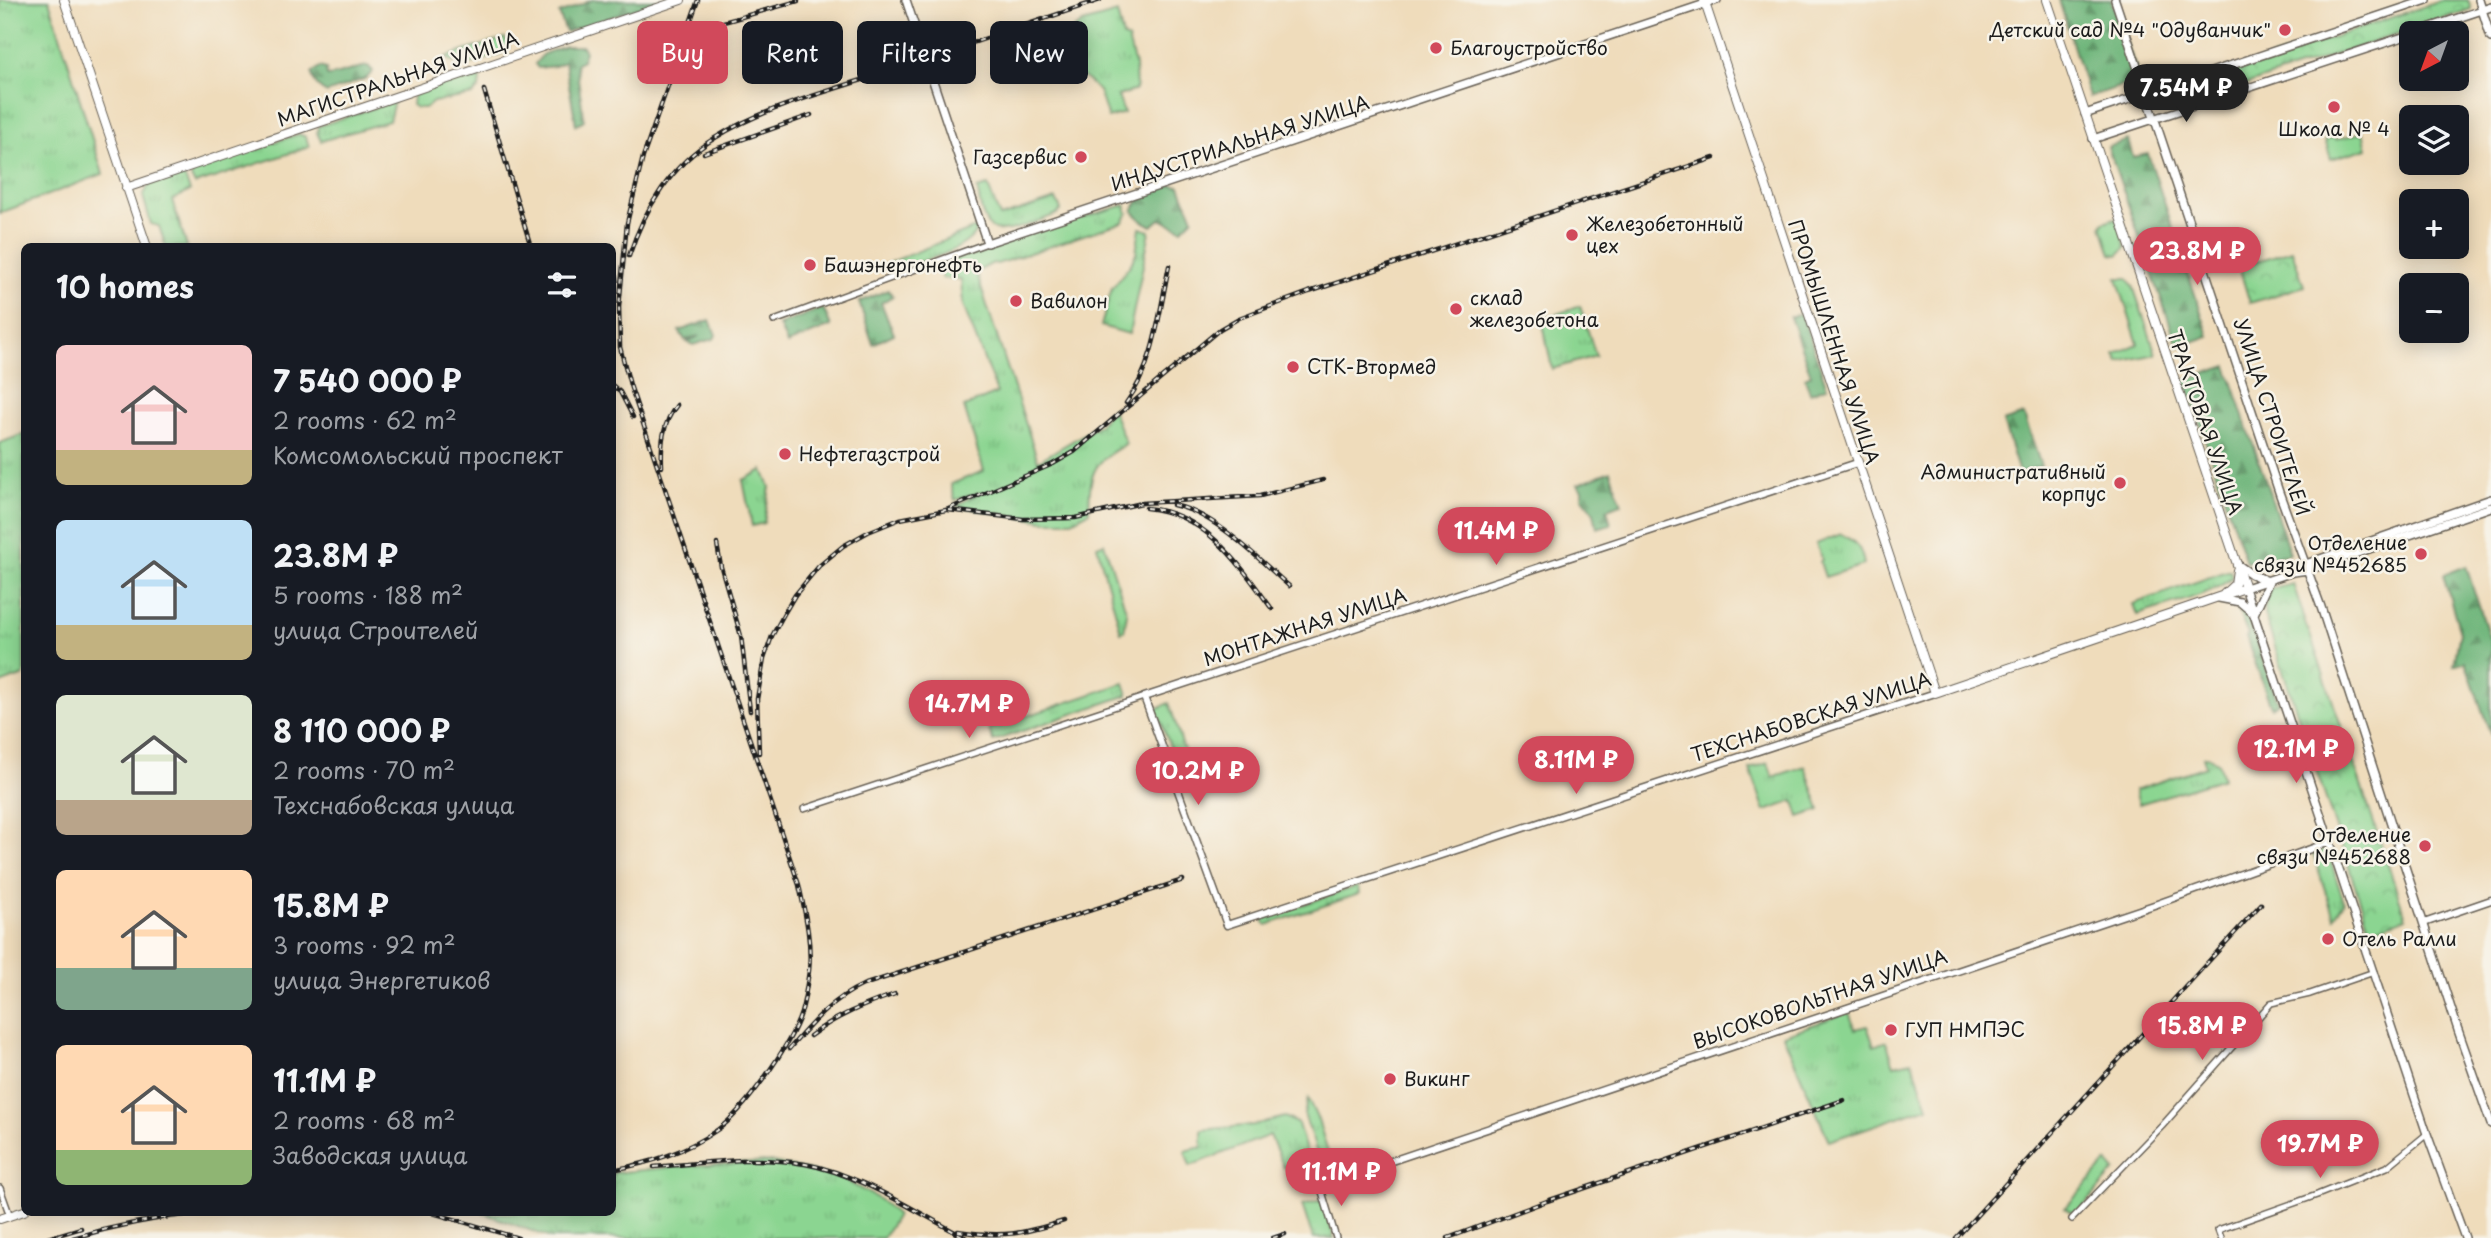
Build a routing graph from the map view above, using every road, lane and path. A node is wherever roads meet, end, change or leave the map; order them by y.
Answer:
1 (64, 0) edge
2 (681, 0) edge
3 (906, 0) edge
4 (1717, 0) edge
5 (2047, 0) edge
6 (2115, 0) edge
7 (2427, 0) edge
8 (2479, 0) edge
9 (1705, 2) edge
10 (2491, 7) edge
11 (2482, 10) junction
12 (2449, 21) edge
13 (2399, 37) edge
14 (2491, 38) edge
15 (2146, 94) junction
16 (2085, 114) junction
17 (2155, 120) junction
18 (2094, 139) junction
19 (126, 188) junction
20 (146, 243) edge
21 (987, 243) junction
22 (774, 321) dead end
23 (1857, 463) junction
24 (2491, 499) edge
25 (2491, 507) edge
26 (2237, 564) junction
27 (2306, 567) junction
28 (2269, 581) junction
29 (2245, 589) junction
30 (2219, 598) junction
31 (2254, 614) junction
32 (1935, 692) junction
33 (1144, 697) junction
34 (804, 809) dead end
35 (2330, 842) junction
36 (2491, 900) edge
37 (2424, 923) junction
38 (2374, 972) junction
39 (2491, 1124) edge
40 (2427, 1134) junction
41 (1320, 1185) joint
42 (0, 1188) edge
43 (21, 1212) edge
44 (10, 1216) junction
45 (0, 1219) edge
46 (2072, 1219) dead end
47 (1336, 1238) edge
48 (2221, 1238) edge
49 (2465, 1238) edge

1 - 19 main road
2 - 19 main road, МАГИСТРАЛЬНАЯ УЛИЦА
3 - 21 main road
4 - 9 main road, ИНДУСТРИАЛЬНАЯ УЛИЦА
5 - 16 main road, ТРАКТОВАЯ УЛИЦА
6 - 15 main road, УЛИЦА СТРОИТЕЛЕЙ
7 - 15 main road
8 - 11 main road
9 - 21 main road, ИНДУСТРИАЛЬНАЯ УЛИЦА
9 - 23 main road, ПРОМЫШЛЕННАЯ УЛИЦА
10 - 11 main road
11 - 12 main road
11 - 14 main road
13 - 17 main road
15 - 16 main road
15 - 17 main road, УЛИЦА СТРОИТЕЛЕЙ
16 - 18 main road, ТРАКТОВАЯ УЛИЦА
17 - 18 main road
17 - 27 main road, УЛИЦА СТРОИТЕЛЕЙ
18 - 26 main road, ТРАКТОВАЯ УЛИЦА
19 - 20 main road
21 - 22 street, ИНДУСТРИАЛЬНАЯ УЛИЦА
23 - 32 main road, ПРОМЫШЛЕННАЯ УЛИЦА
23 - 33 street, МОНТАЖНАЯ УЛИЦА
24 - 27 main road
25 - 27 main road
26 - 28 main road
26 - 29 main road, ТРАКТОВАЯ УЛИЦА
26 - 30 main road
27 - 28 main road
27 - 37 main road, УЛИЦА СТРОИТЕЛЕЙ
28 - 29 main road
28 - 31 main road
29 - 30 main road, ТЕХСНАБОВСКАЯ УЛИЦА
29 - 31 main road, ТРАКТОВАЯ УЛИЦА
30 - 31 main road
30 - 32 main road, ТЕХСНАБОВСКАЯ УЛИЦА
31 - 35 main road, ТРАКТОВАЯ УЛИЦА
32 - 33 street, ТЕХСНАБОВСКАЯ УЛИЦА
33 - 34 street, МОНТАЖНАЯ УЛИЦА
35 - 38 main road, ТРАКТОВАЯ УЛИЦА
35 - 41 street, ВЫСОКОВОЛЬТНАЯ УЛИЦА
36 - 37 street
37 - 39 main road, УЛИЦА СТРОИТЕЛЕЙ
38 - 40 main road, ТРАКТОВАЯ УЛИЦА
38 - 46 street
40 - 48 street
40 - 49 main road, ТРАКТОВАЯ УЛИЦА
41 - 47 street
42 - 44 street
43 - 44 main road
44 - 45 main road

